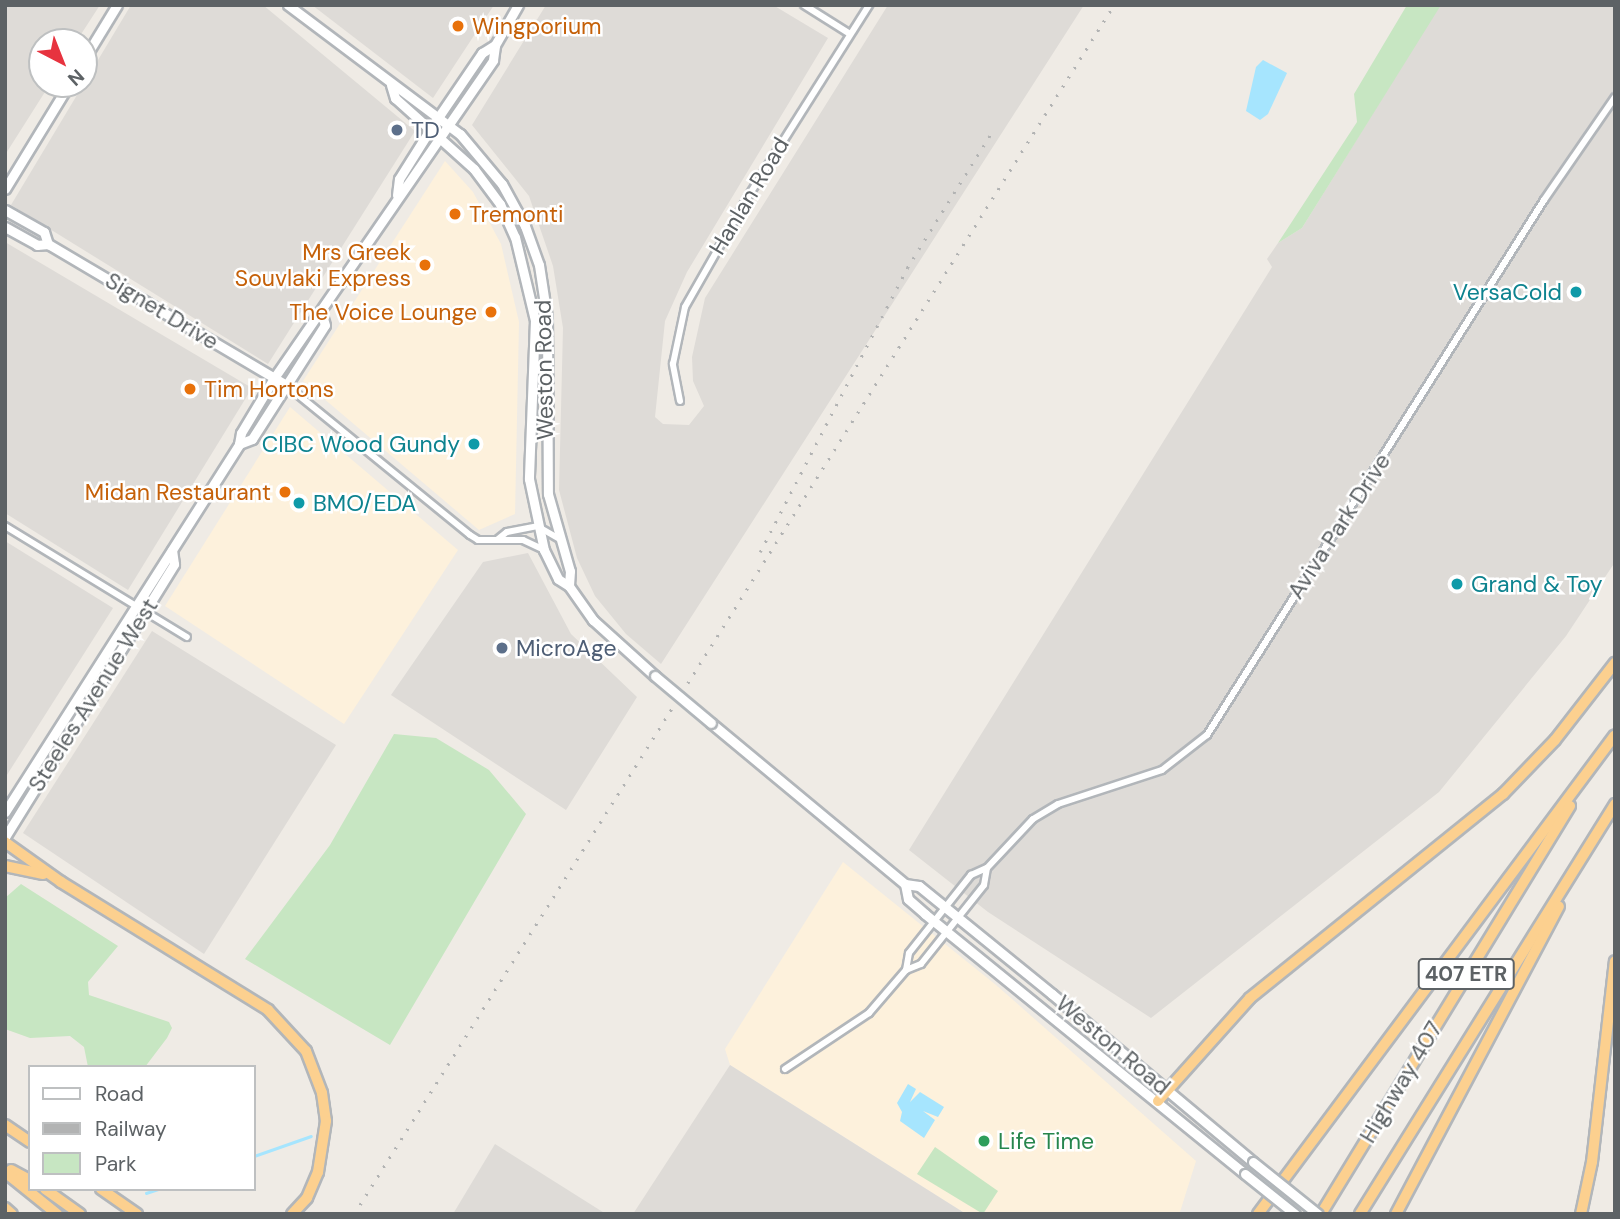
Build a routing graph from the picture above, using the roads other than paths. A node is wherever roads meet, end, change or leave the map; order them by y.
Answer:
1 (117, 5) edge
2 (289, 5) edge
3 (517, 5) edge
4 (804, 5) edge
5 (869, 5) edge
6 (850, 34) junction
7 (98, 36) edge
8 (495, 45) junction
9 (391, 85) junction
10 (1615, 97) edge
11 (60, 98) edge
12 (439, 116) junction
13 (449, 125) junction
14 (431, 128) junction
15 (441, 137) junction
16 (5, 189) edge
17 (397, 195) junction
18 (5, 210) edge
19 (5, 227) edge
20 (48, 244) junction
21 (322, 315) junction
22 (274, 378) junction
23 (286, 386) junction
24 (680, 401) dead end
25 (239, 444) junction
26 (5, 526) edge
27 (537, 526) junction
28 (558, 538) junction
29 (498, 539) junction
30 (172, 550) junction
31 (544, 550) junction
32 (569, 586) junction
33 (134, 605) junction
34 (144, 611) junction
35 (187, 637) dead end
36 (1615, 663) edge
37 (1615, 735) edge
38 (1613, 808) edge
39 (5, 812) edge
40 (5, 839) edge
41 (5, 866) edge
42 (987, 868) junction
43 (61, 882) junction
44 (905, 884) junction
45 (945, 909) junction
46 (958, 920) junction
47 (934, 922) junction
48 (947, 933) junction
49 (1615, 961) edge
50 (906, 970) junction
51 (785, 1069) dead end
52 (1167, 1090) junction
53 (1158, 1101) junction
54 (5, 1125) edge
55 (28, 1141) edge
56 (5, 1167) edge
57 (5, 1172) edge
58 (28, 1180) edge
59 (28, 1191) edge
60 (29, 1191) edge
61 (48, 1191) edge
62 (104, 1191) edge
63 (5, 1212) edge
64 (12, 1214) edge
65 (57, 1214) edge
66 (80, 1214) edge
67 (137, 1214) edge
68 (292, 1214) edge
69 (1258, 1214) edge
70 (1295, 1214) edge
71 (1319, 1214) edge
72 (1360, 1214) edge
73 (1396, 1214) edge
74 (1581, 1214) edge

1 - 7 main road
2 - 9 main road, Weston Road
3 - 8 main road, Steeles Avenue West
4 - 6 street
5 - 6 street, Hanlan Road
6 - 24 street, Hanlan Road
8 - 12 main road, Steeles Avenue West
8 - 13 main road, Steeles Avenue West
9 - 12 main road, Weston Road
9 - 14 main road, Weston Road
10 - 42 street, Aviva Park Drive
11 - 16 main road
12 - 13 main road, Weston Road
12 - 14 main road, Steeles Avenue West
13 - 15 main road, Steeles Avenue West
13 - 28 main road, Weston Road
14 - 15 main road, Weston Road
14 - 17 main road, Steeles Avenue West
15 - 17 main road, Steeles Avenue West
15 - 27 main road, Weston Road
17 - 21 main road, Steeles Avenue West
18 - 20 main road, Signet Drive
19 - 20 main road, Signet Drive
20 - 22 main road, Signet Drive
21 - 22 main road, Steeles Avenue West
21 - 23 main road, Steeles Avenue West
22 - 23 main road, Signet Drive
22 - 25 main road, Steeles Avenue West
23 - 25 main road, Steeles Avenue West
23 - 29 street
25 - 30 main road, Steeles Avenue West
26 - 33 street
27 - 28 street
27 - 29 street
27 - 31 main road, Weston Road
28 - 32 main road, Weston Road
29 - 31 street
30 - 33 main road, Steeles Avenue West
30 - 34 main road, Steeles Avenue West
31 - 32 main road, Weston Road
32 - 44 main road, Weston Road, bridge
33 - 34 street
33 - 39 main road, Steeles Avenue West
34 - 35 street
34 - 40 main road, Steeles Avenue West
36 - 52 highway
37 - 69 highway
37 - 71 highway, Highway 407 / 407 ETR
38 - 72 highway, Highway 407 / 407 ETR
38 - 73 highway
40 - 43 highway
41 - 43 highway
42 - 45 street, Aviva Park Drive
42 - 46 street, Aviva Park Drive
43 - 68 highway
44 - 45 main road, Weston Road
44 - 47 main road, Weston Road
45 - 46 main road, Weston Road
45 - 47 street, Aviva Park Drive
46 - 48 street, Aviva Park Drive
46 - 52 main road, Weston Road
47 - 48 main road, Weston Road
47 - 50 street, Aviva Park Drive
48 - 50 street, Aviva Park Drive
48 - 53 main road, Weston Road
49 - 74 highway
50 - 51 street
52 - 53 highway
52 - 71 main road, Weston Road, bridge
53 - 70 main road, Weston Road, bridge
54 - 55 highway
56 - 58 highway
57 - 59 highway
60 - 65 highway
61 - 66 highway
62 - 67 highway
63 - 64 highway

